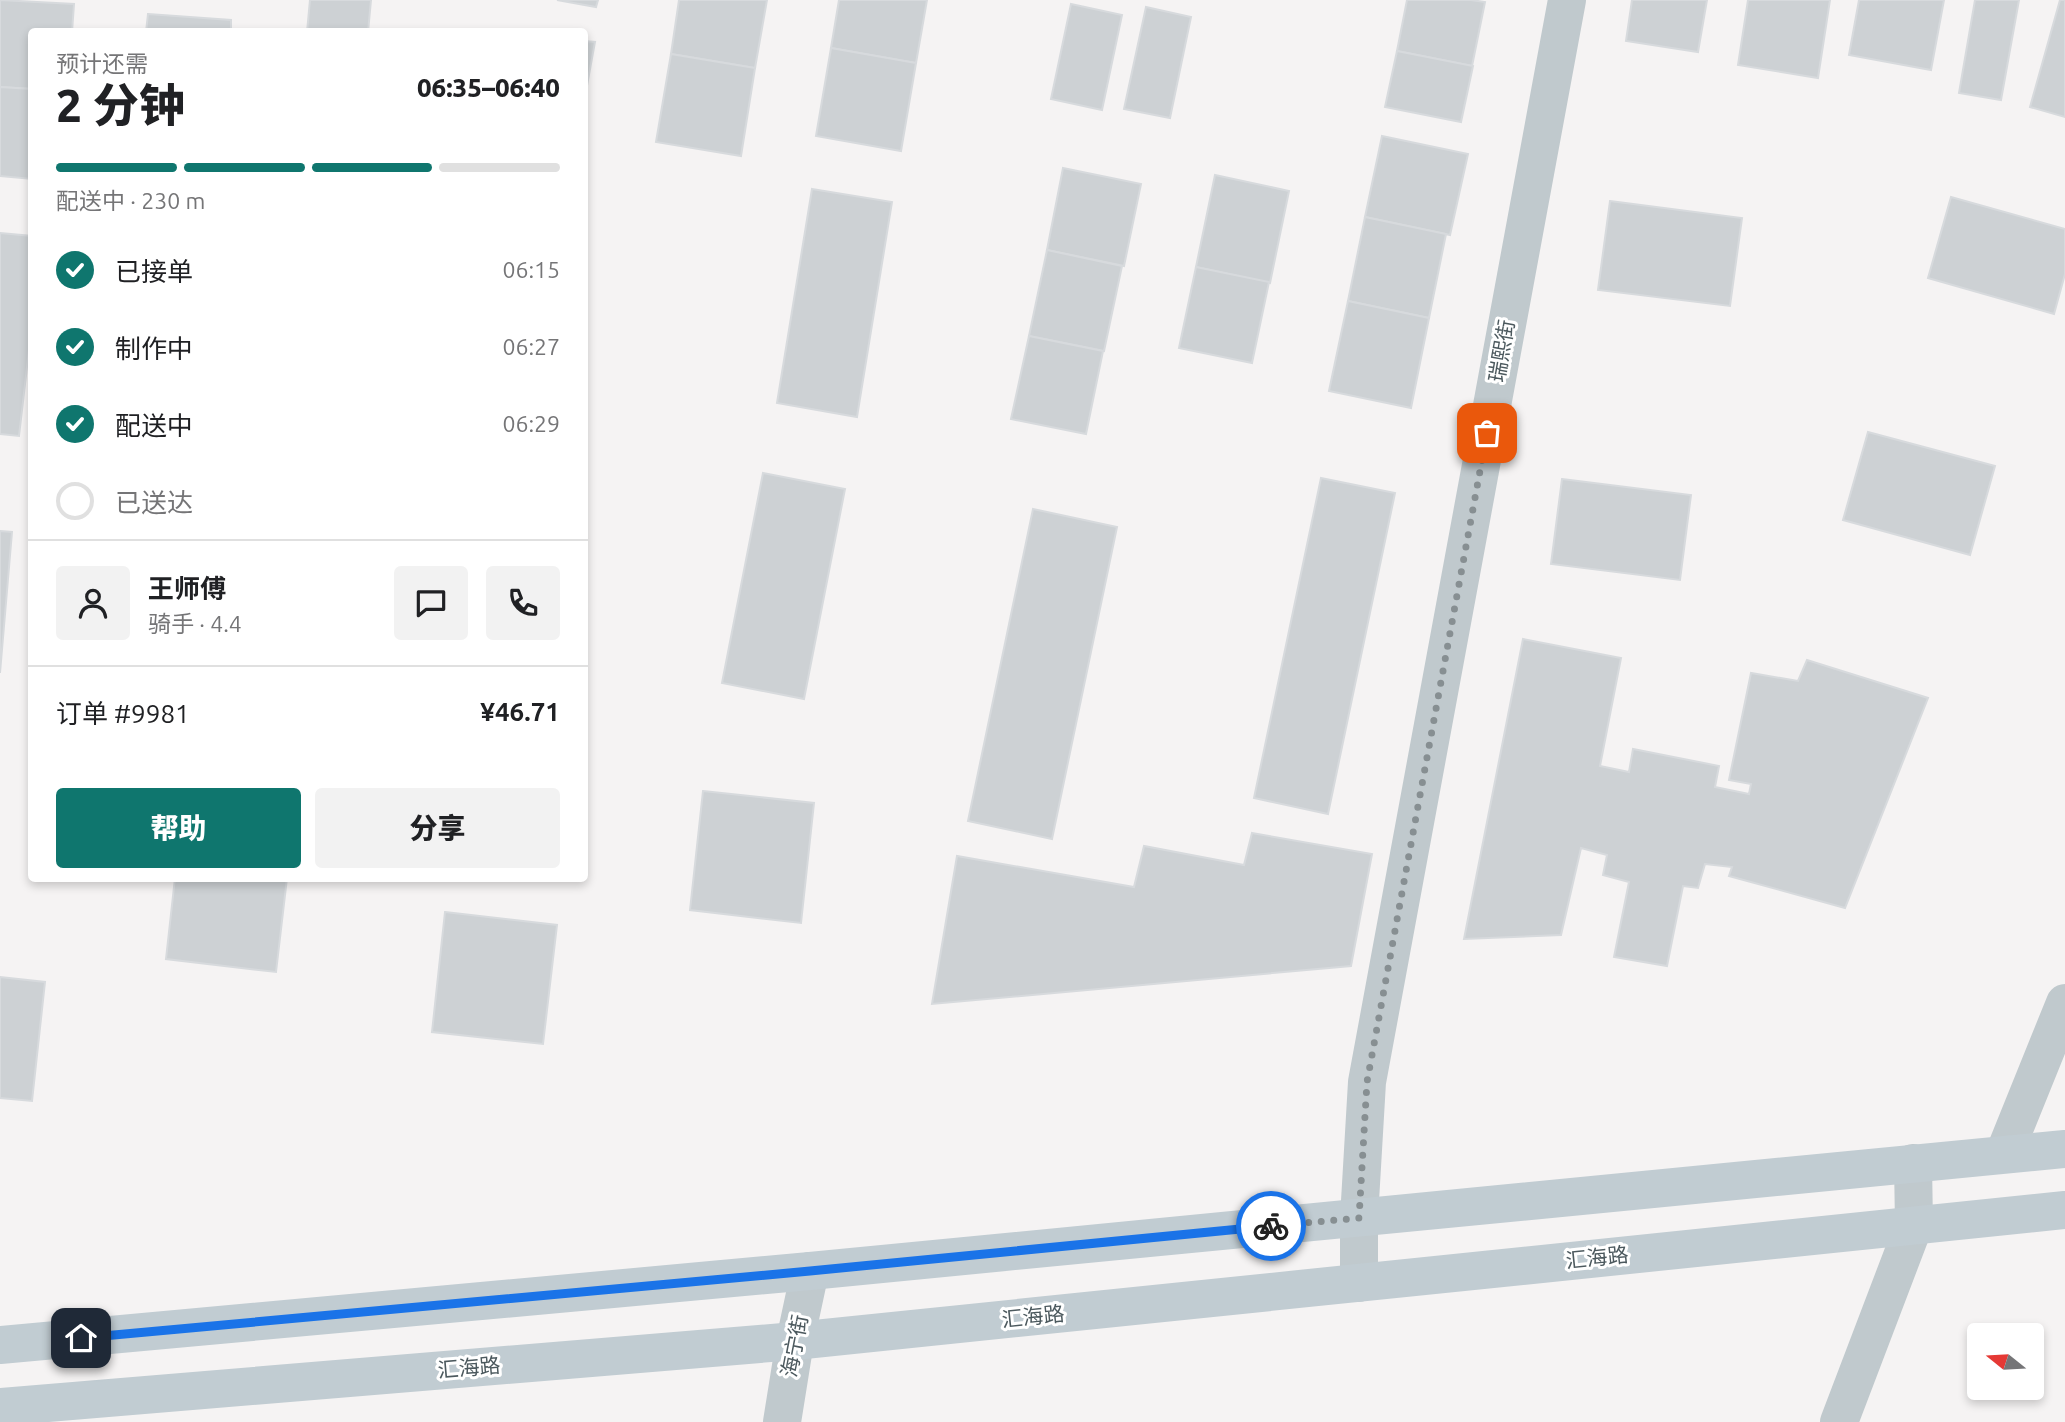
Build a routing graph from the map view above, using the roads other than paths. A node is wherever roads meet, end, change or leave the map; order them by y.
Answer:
1 (1567, 0) edge
2 (2065, 1003) edge
3 (2065, 1149) edge
4 (2004, 1154) junction
5 (1913, 1163) junction
6 (2065, 1210) edge
7 (1359, 1218) junction
8 (1914, 1225) junction
9 (810, 1271) junction
10 (1359, 1283) junction
11 (795, 1341) junction
12 (0, 1345) edge
13 (0, 1408) edge
14 (782, 1422) edge
15 (1839, 1422) edge

1 - 7 street, 瑞熙街
2 - 4 street
3 - 4 street
4 - 5 street
5 - 7 street
5 - 8 street
6 - 8 street, 汇海路
7 - 9 street
7 - 10 street, 瑞熙街
8 - 10 street, 汇海路
8 - 15 street
9 - 11 street, 海宁街
9 - 12 street
10 - 11 street, 汇海路
11 - 13 street, 汇海路
11 - 14 street, 海宁街

